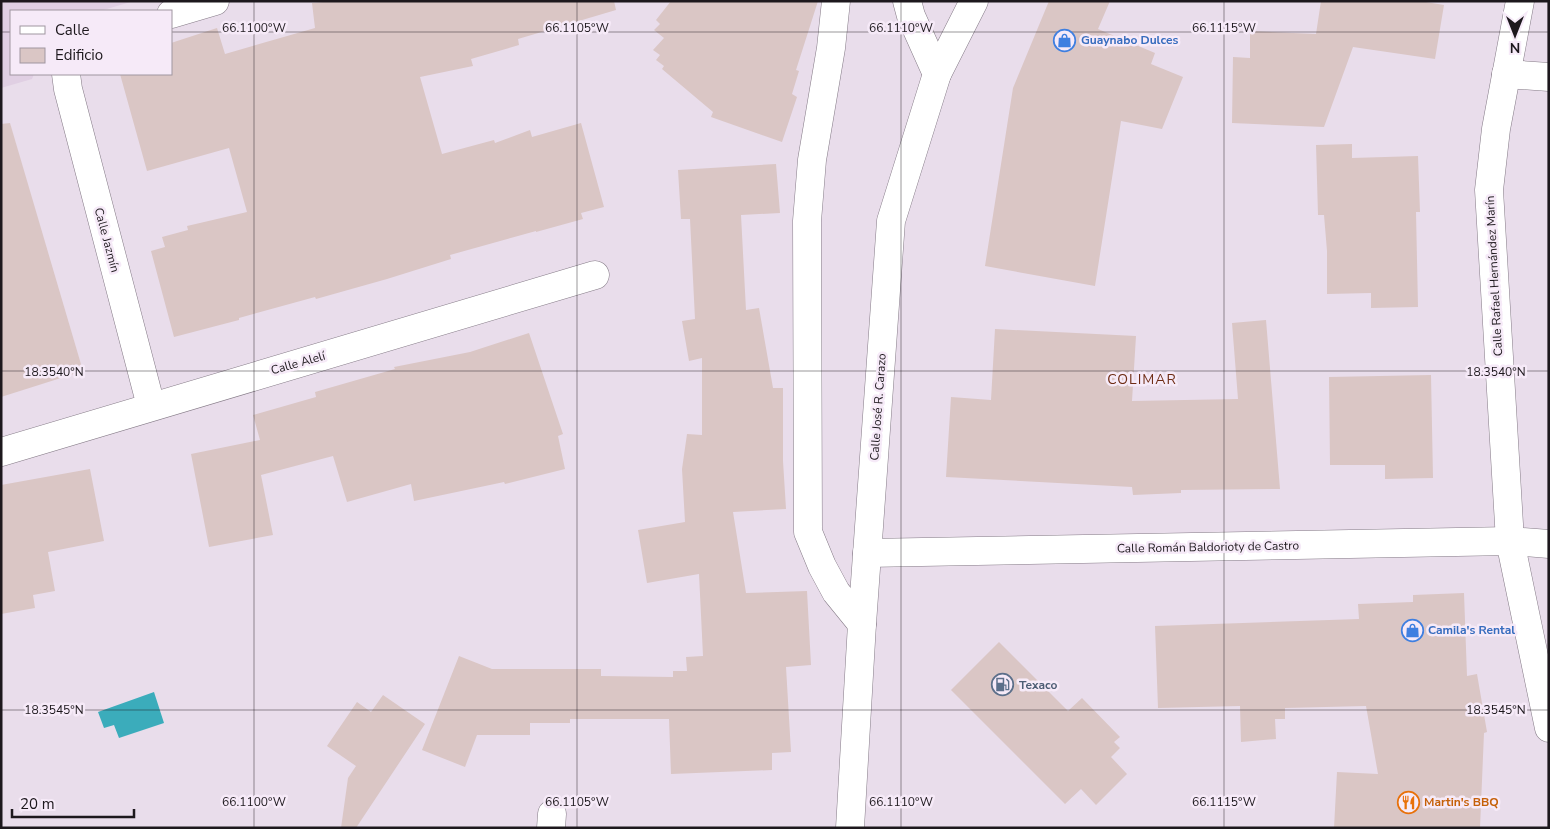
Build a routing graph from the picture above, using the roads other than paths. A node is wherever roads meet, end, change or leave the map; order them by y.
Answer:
1 (215, 1) edge
2 (836, 1) edge
3 (907, 1) edge
4 (974, 1) edge
5 (1520, 1) edge
6 (172, 14) edge
7 (937, 74) junction
8 (1506, 74) junction
9 (66, 75) edge
10 (1549, 77) edge
11 (595, 275) dead end
12 (150, 406) junction
13 (1, 452) edge
14 (1510, 541) junction
15 (1549, 544) edge
16 (867, 553) junction
17 (862, 624) junction
18 (1549, 728) edge
19 (850, 828) edge

1 - 6 street
2 - 17 street
3 - 7 street
4 - 7 street, Calle José R. Carazo
5 - 8 street, Calle Rafael Hernández Marín
7 - 16 street, Calle José R. Carazo
8 - 10 street
8 - 14 street, Calle Rafael Hernández Marín
9 - 12 street, Calle Jazmín
11 - 12 street, Calle Alelí
12 - 13 street, Calle Alelí
14 - 15 street, Calle Román Baldorioty de Castro
14 - 16 street, Calle Román Baldorioty de Castro
14 - 18 street, Calle Rafael Hernández Marín
16 - 17 street, Calle José R. Carazo
17 - 19 street, Calle José R. Carazo

